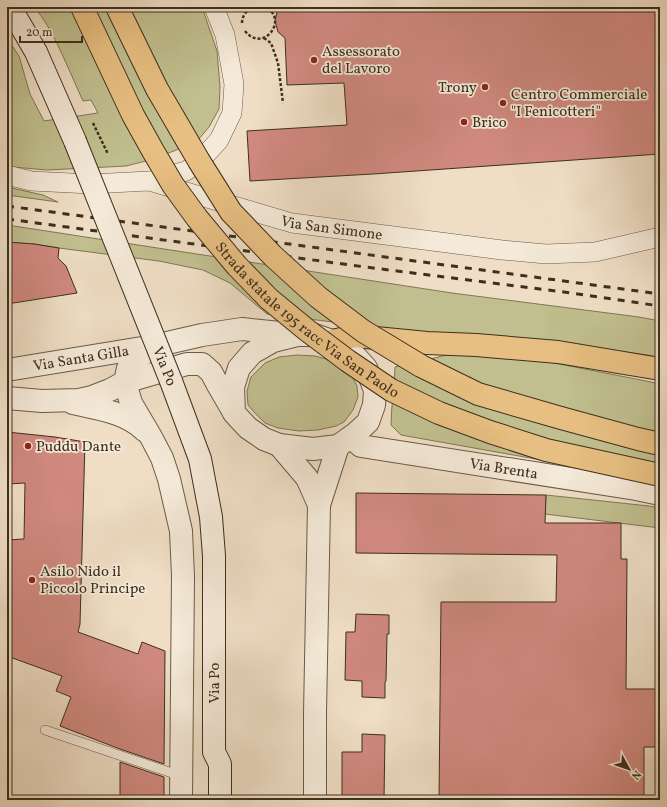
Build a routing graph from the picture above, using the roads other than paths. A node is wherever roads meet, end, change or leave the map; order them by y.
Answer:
1 (7, 7) edge
2 (82, 7) edge
3 (117, 7) edge
4 (214, 7) edge
5 (7, 175) edge
6 (149, 181) junction
7 (660, 237) edge
8 (297, 335) junction
9 (332, 341) junction
10 (154, 346) junction
11 (660, 369) edge
12 (7, 370) edge
13 (125, 382) junction
14 (7, 398) edge
15 (62, 400) junction
16 (234, 413) junction
17 (151, 437) junction
18 (344, 442) junction
19 (660, 444) edge
20 (279, 445) junction
21 (660, 475) edge
22 (660, 494) edge
23 (319, 505) junction
24 (45, 730) dead end
25 (214, 752) junction
26 (181, 776) junction
27 (181, 800) edge
28 (204, 800) edge
29 (220, 800) edge
30 (315, 800) edge

1 - 25 street, Via Po, bridge
2 - 21 highway, Strada statale 195 racc Via San Paolo, bridge
3 - 19 highway, Strada statale 195 racc Via San Paolo, bridge
4 - 6 street
5 - 6 street, Via San Simone
6 - 7 street, Via San Simone
8 - 9 street
8 - 10 street, Via Santa Gilla
8 - 16 street
9 - 11 highway
9 - 18 street
10 - 12 street, Via Santa Gilla
10 - 13 street
13 - 15 street, Via Santa Gilla
13 - 16 street, Via Santa Gilla
13 - 17 street
14 - 15 street, Via Santa Gilla
15 - 17 street
16 - 20 street
17 - 26 street
18 - 20 street
18 - 22 street, Via Brenta
18 - 23 street
20 - 23 street
23 - 30 street
24 - 26 lane
25 - 28 street, Via Po
25 - 29 street, Via Po
26 - 27 street

